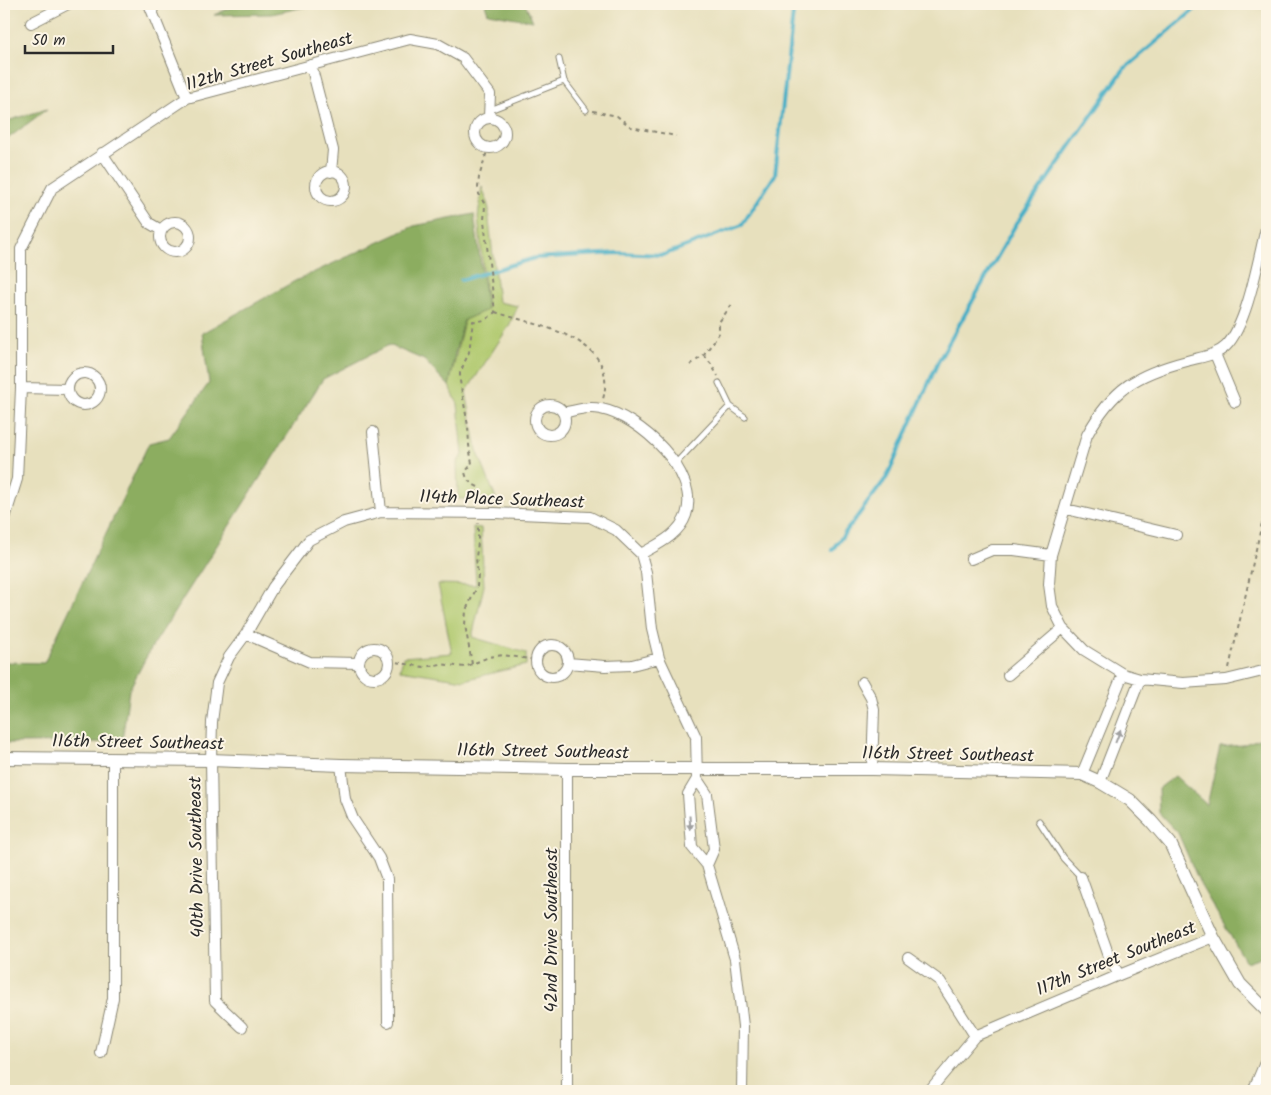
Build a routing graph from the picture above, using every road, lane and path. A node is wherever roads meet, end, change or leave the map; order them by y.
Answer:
1 (68, 4) edge
2 (150, 4) edge
3 (31, 22) dead end
4 (559, 59) dead end
5 (311, 65) junction
6 (564, 81) junction
7 (187, 98) junction
8 (586, 110) joint
9 (489, 114) junction
10 (676, 136) dead end
11 (488, 148) junction
12 (102, 153) junction
13 (332, 172) dead end
14 (1267, 224) edge
15 (161, 230) dead end
16 (732, 303) dead end
17 (495, 312) junction
18 (1215, 354) junction
19 (704, 355) junction
20 (690, 364) dead end
21 (719, 383) joint
22 (20, 388) junction
23 (68, 389) dead end
24 (1235, 402) dead end
25 (730, 406) junction
26 (600, 408) junction
27 (563, 413) dead end
28 (746, 418) dead end
29 (373, 432) dead end
30 (675, 464) junction
31 (1267, 502) edge
32 (1066, 509) junction
33 (381, 512) junction
34 (478, 512) junction
35 (4, 521) edge
36 (1176, 535) dead end
37 (641, 554) junction
38 (1051, 555) junction
39 (971, 559) dead end
40 (1063, 628) junction
41 (246, 634) junction
42 (659, 658) junction
43 (389, 660) junction
44 (536, 660) junction
45 (359, 663) junction
46 (568, 663) junction
47 (472, 664) junction
48 (1267, 670) edge
49 (1124, 674) junction
50 (1008, 675) dead end
51 (1140, 679) junction
52 (1226, 680) junction
53 (862, 682) dead end
54 (4, 758) edge
55 (113, 759) junction
56 (211, 760) junction
57 (341, 766) junction
58 (568, 769) junction
59 (872, 769) junction
60 (697, 774) junction
61 (1082, 774) junction
62 (1100, 782) junction
63 (1039, 821) dead end
64 (707, 865) junction
65 (1081, 877) joint
66 (1214, 937) junction
67 (908, 958) dead end
68 (1119, 975) junction
69 (1267, 1012) edge
70 (388, 1022) dead end
71 (242, 1027) dead end
72 (975, 1036) junction
73 (102, 1053) dead end
74 (1267, 1058) edge
75 (567, 1091) edge
76 (742, 1091) edge
77 (928, 1091) edge
78 (1253, 1091) edge

1 - 3 street
2 - 7 street
4 - 6 lane
5 - 7 street, 112th Street Southeast
5 - 9 street, 112th Street Southeast
5 - 13 street
6 - 8 lane
6 - 9 lane
7 - 12 street, 112th Street Southeast
8 - 10 path
9 - 11 street
9 - 11 street
11 - 17 path
12 - 15 street
12 - 22 street, 112th Street Southeast
14 - 18 street
16 - 19 path
17 - 26 path
17 - 34 path
18 - 24 street
18 - 32 street
19 - 20 path
19 - 21 path
21 - 25 lane
22 - 23 street
22 - 35 street
25 - 28 lane
25 - 30 lane
26 - 27 street
26 - 30 street
29 - 33 street
30 - 37 street
31 - 52 path
32 - 36 street
32 - 38 street
33 - 34 street, 114th Place Southeast
33 - 41 street, 40th Drive Southeast
34 - 37 street, 114th Place Southeast
34 - 47 path
37 - 42 street
38 - 39 street
38 - 40 street
40 - 49 street
40 - 50 street
41 - 45 street
41 - 56 street, 40th Drive Southeast
42 - 46 street
42 - 60 street
43 - 45 street
43 - 45 street
43 - 47 path
44 - 46 street
44 - 46 street
44 - 47 path
48 - 52 street
49 - 51 street
49 - 61 street
51 - 52 street
62 -> 51 street
53 - 59 street
54 - 55 street, 116th Street Southeast
55 - 56 street, 116th Street Southeast
55 - 73 street
56 - 57 street, 116th Street Southeast
56 - 71 street, 40th Drive Southeast
57 - 58 street, 116th Street Southeast
57 - 70 street
58 - 60 street, 116th Street Southeast
58 - 75 street, 42nd Drive Southeast
59 - 60 street, 116th Street Southeast
59 - 61 street, 116th Street Southeast
60 - 64 street
60 -> 64 street
61 - 62 street
62 - 66 street
63 - 65 lane
64 - 76 street
65 - 68 street
66 - 68 street, 117th Street Southeast
66 - 69 street, 117th Street Southeast
67 - 72 street
68 - 72 street, 117th Street Southeast
72 - 77 street
74 - 78 street

